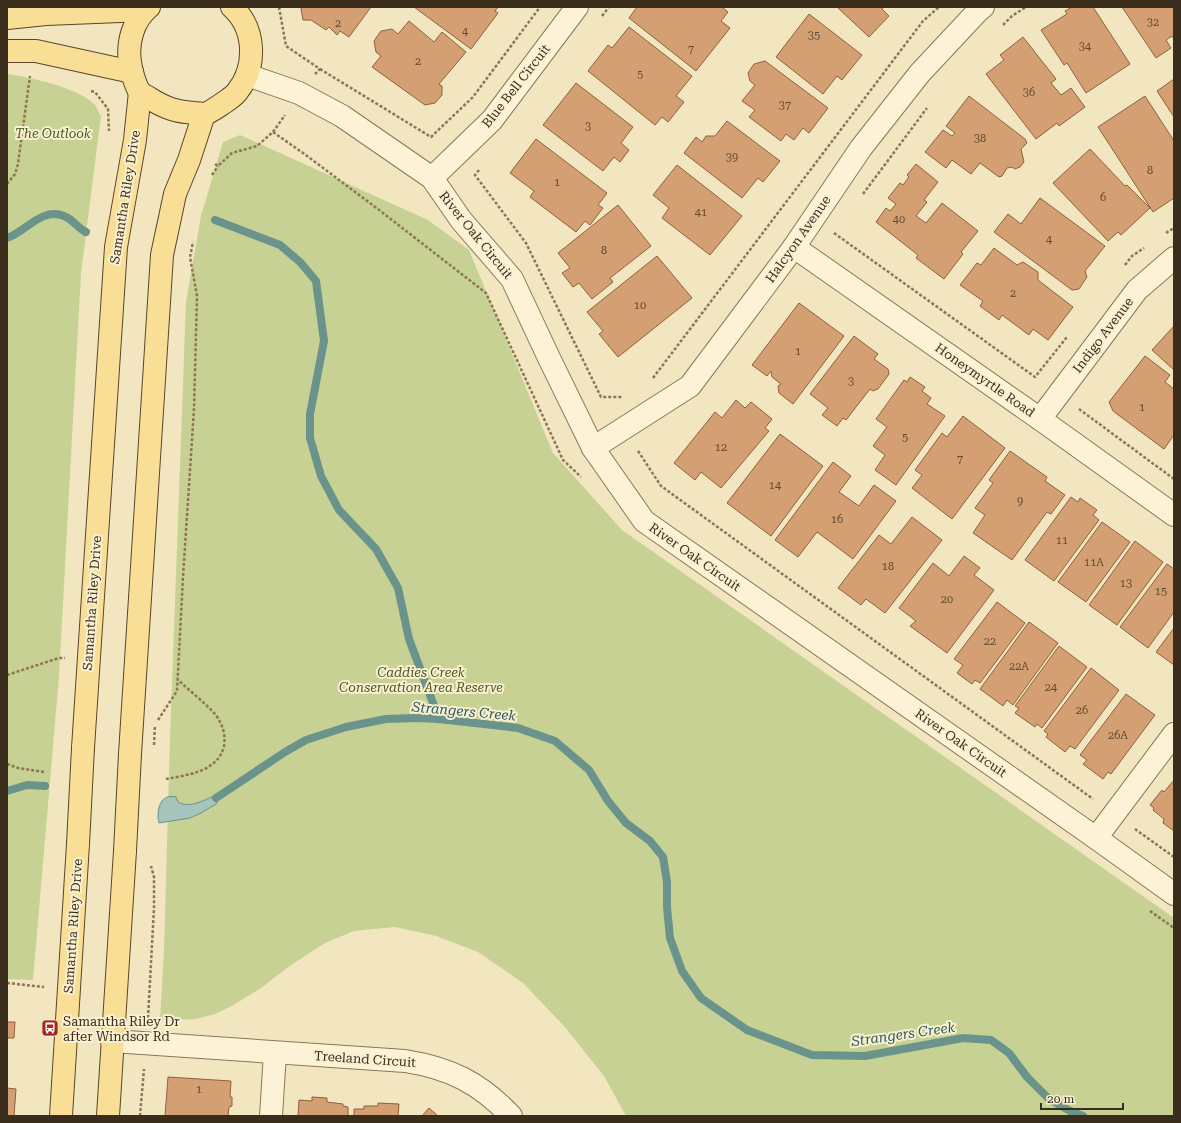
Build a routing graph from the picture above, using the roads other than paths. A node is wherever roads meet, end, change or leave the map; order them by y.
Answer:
1 (232, 7) edge
2 (249, 7) edge
3 (577, 7) edge
4 (983, 7) edge
5 (147, 8) edge
6 (7, 18) edge
7 (248, 29) junction
8 (7, 51) edge
9 (132, 72) junction
10 (247, 75) junction
11 (140, 92) junction
12 (204, 114) junction
13 (432, 178) junction
14 (794, 247) junction
15 (1174, 258) edge
16 (1040, 419) junction
17 (593, 448) junction
18 (1174, 515) edge
19 (1174, 734) edge
20 (1096, 838) junction
21 (1174, 894) edge
22 (112, 1041) junction
23 (275, 1053) junction
24 (61, 1116) edge
25 (108, 1116) edge
26 (271, 1116) edge
27 (511, 1116) edge

1 - 7 main road
2 - 7 main road
3 - 13 street, Blue Bell Circuit
4 - 14 street, Halcyon Avenue
5 - 6 main road
5 - 9 main road
7 - 10 main road
8 - 9 main road
9 - 11 main road
10 - 12 main road
10 - 13 street, River Oak Circuit
11 - 12 main road
11 - 24 main road, Samantha Riley Drive, bridge
12 - 22 main road, bridge
13 - 17 street, River Oak Circuit
14 - 16 street, Honeymyrtle Road
14 - 17 street, Halcyon Avenue
15 - 16 street, Indigo Avenue
16 - 18 street, Honeymyrtle Road
17 - 20 street, River Oak Circuit
19 - 20 street
20 - 21 street, River Oak Circuit
22 - 23 street, Treeland Circuit
22 - 25 main road
23 - 26 street
23 - 27 street, Treeland Circuit

